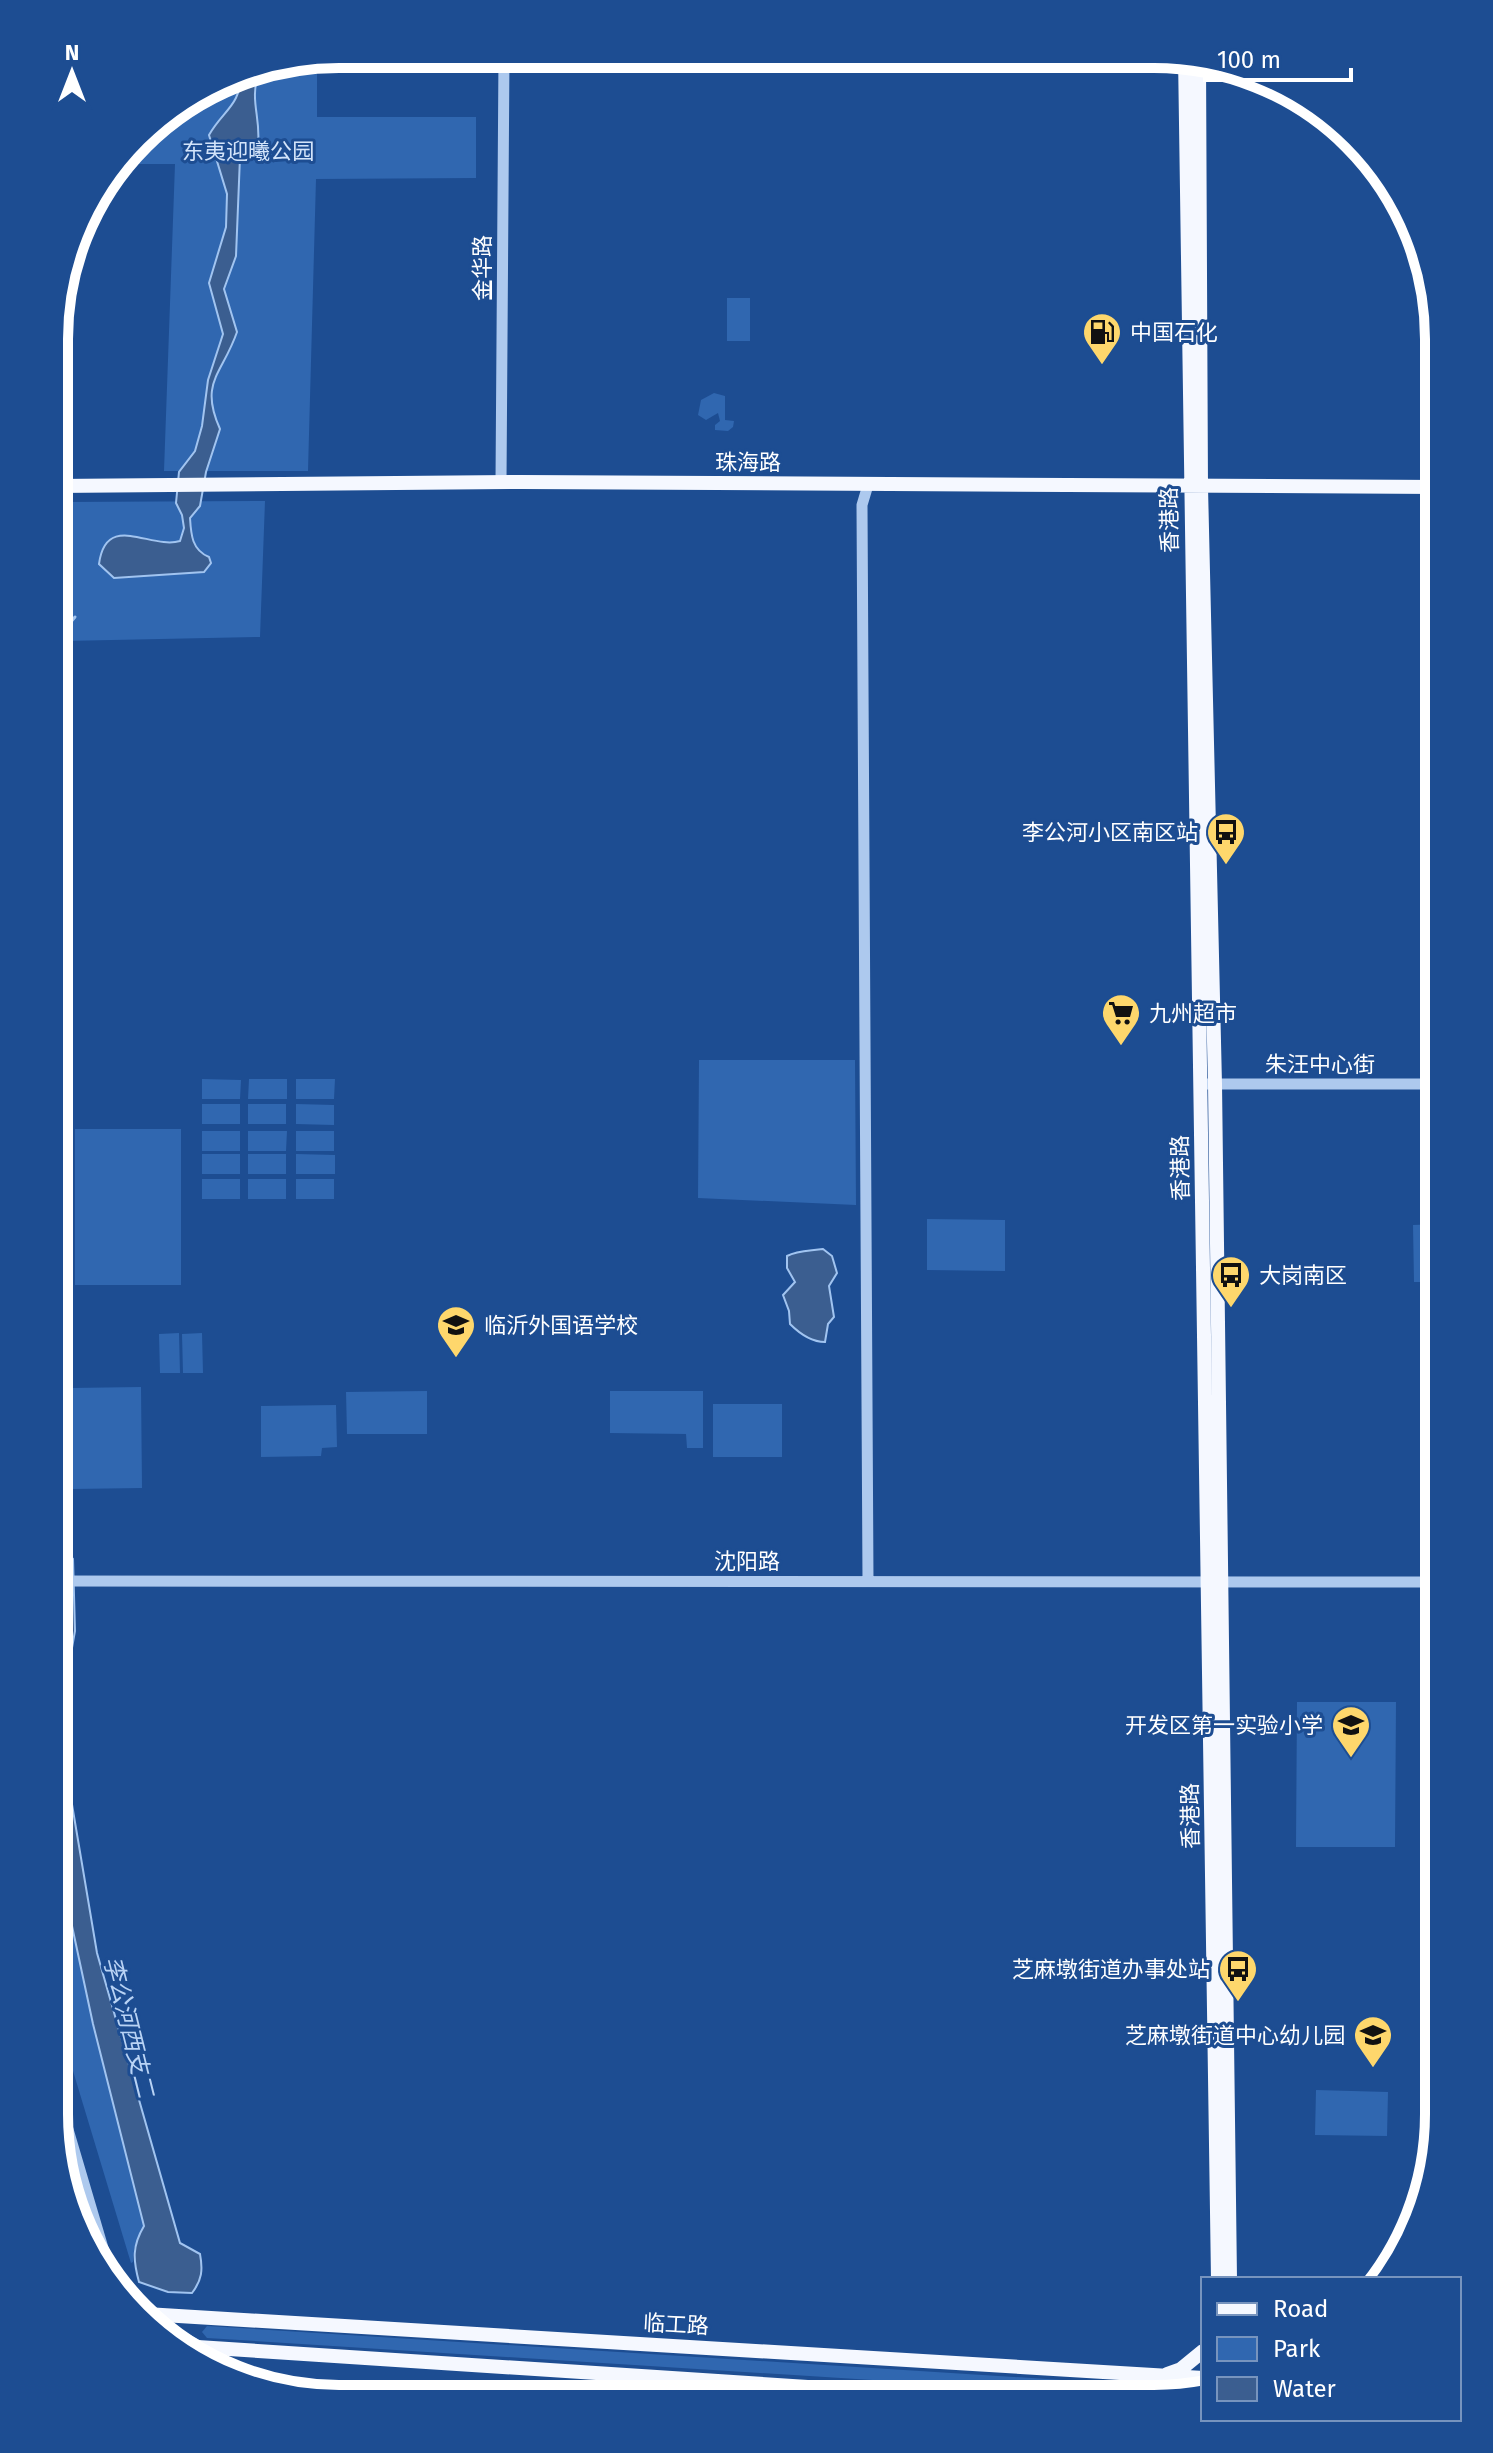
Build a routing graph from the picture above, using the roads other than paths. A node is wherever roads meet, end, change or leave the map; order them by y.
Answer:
1 (504, 68) edge
2 (1185, 70) edge
3 (1199, 72) edge
4 (501, 482) junction
5 (868, 485) junction
6 (68, 486) edge
7 (1196, 487) junction
8 (1425, 487) edge
9 (1208, 1084) junction
10 (1425, 1084) edge
11 (68, 1581) edge
12 (868, 1581) junction
13 (1215, 1582) junction
14 (1424, 1582) edge
15 (69, 2133) edge
16 (102, 2245) edge
17 (1218, 2277) edge
18 (1230, 2277) edge
19 (160, 2317) edge
20 (211, 2352) edge
21 (1201, 2353) edge
22 (1164, 2375) junction
23 (1201, 2378) edge
24 (757, 2385) edge

1 - 4 street, 金华路
2 - 7 main road, 香港路
3 - 7 main road, 香港路
4 - 5 main road, 珠海路
4 - 6 main road, 珠海路
5 - 7 main road, 珠海路
5 - 12 street
7 - 8 main road, 珠海路
7 - 9 main road, 香港路
9 - 10 street, 朱汪中心街
9 - 13 main road, 香港路
11 - 12 street, 沈阳路
12 - 13 street, 沈阳路
13 - 14 street, 沈阳路
13 - 17 main road, 香港路
13 - 18 main road, 香港路
15 - 16 street
19 - 22 main road, 临工路
20 - 24 main road
21 - 22 main road
22 - 23 main road, 临工路

